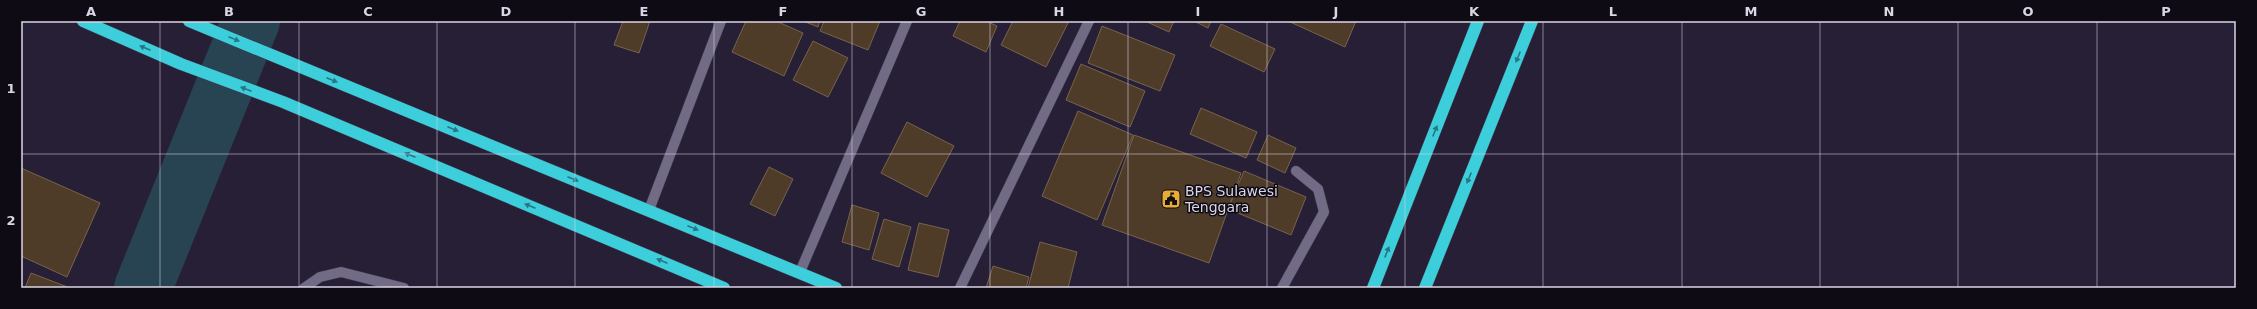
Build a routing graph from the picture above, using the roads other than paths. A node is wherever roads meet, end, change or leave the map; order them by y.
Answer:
1 (83, 21) edge
2 (721, 21) edge
3 (907, 21) edge
4 (1089, 21) edge
5 (1478, 21) edge
6 (1532, 21) edge
7 (193, 23) edge
8 (1296, 171) dead end
9 (649, 210) junction
10 (800, 272) junction
11 (304, 288) edge
12 (404, 288) edge
13 (724, 288) edge
14 (836, 288) edge
15 (960, 288) edge
16 (1282, 288) edge
17 (1373, 288) edge
18 (1425, 288) edge

13 -> 1 highway
2 - 9 street
3 - 10 street
4 - 15 street
17 -> 5 highway
6 -> 18 highway
7 -> 9 highway
8 - 16 street
9 -> 10 highway
10 - 14 highway
11 - 12 street

